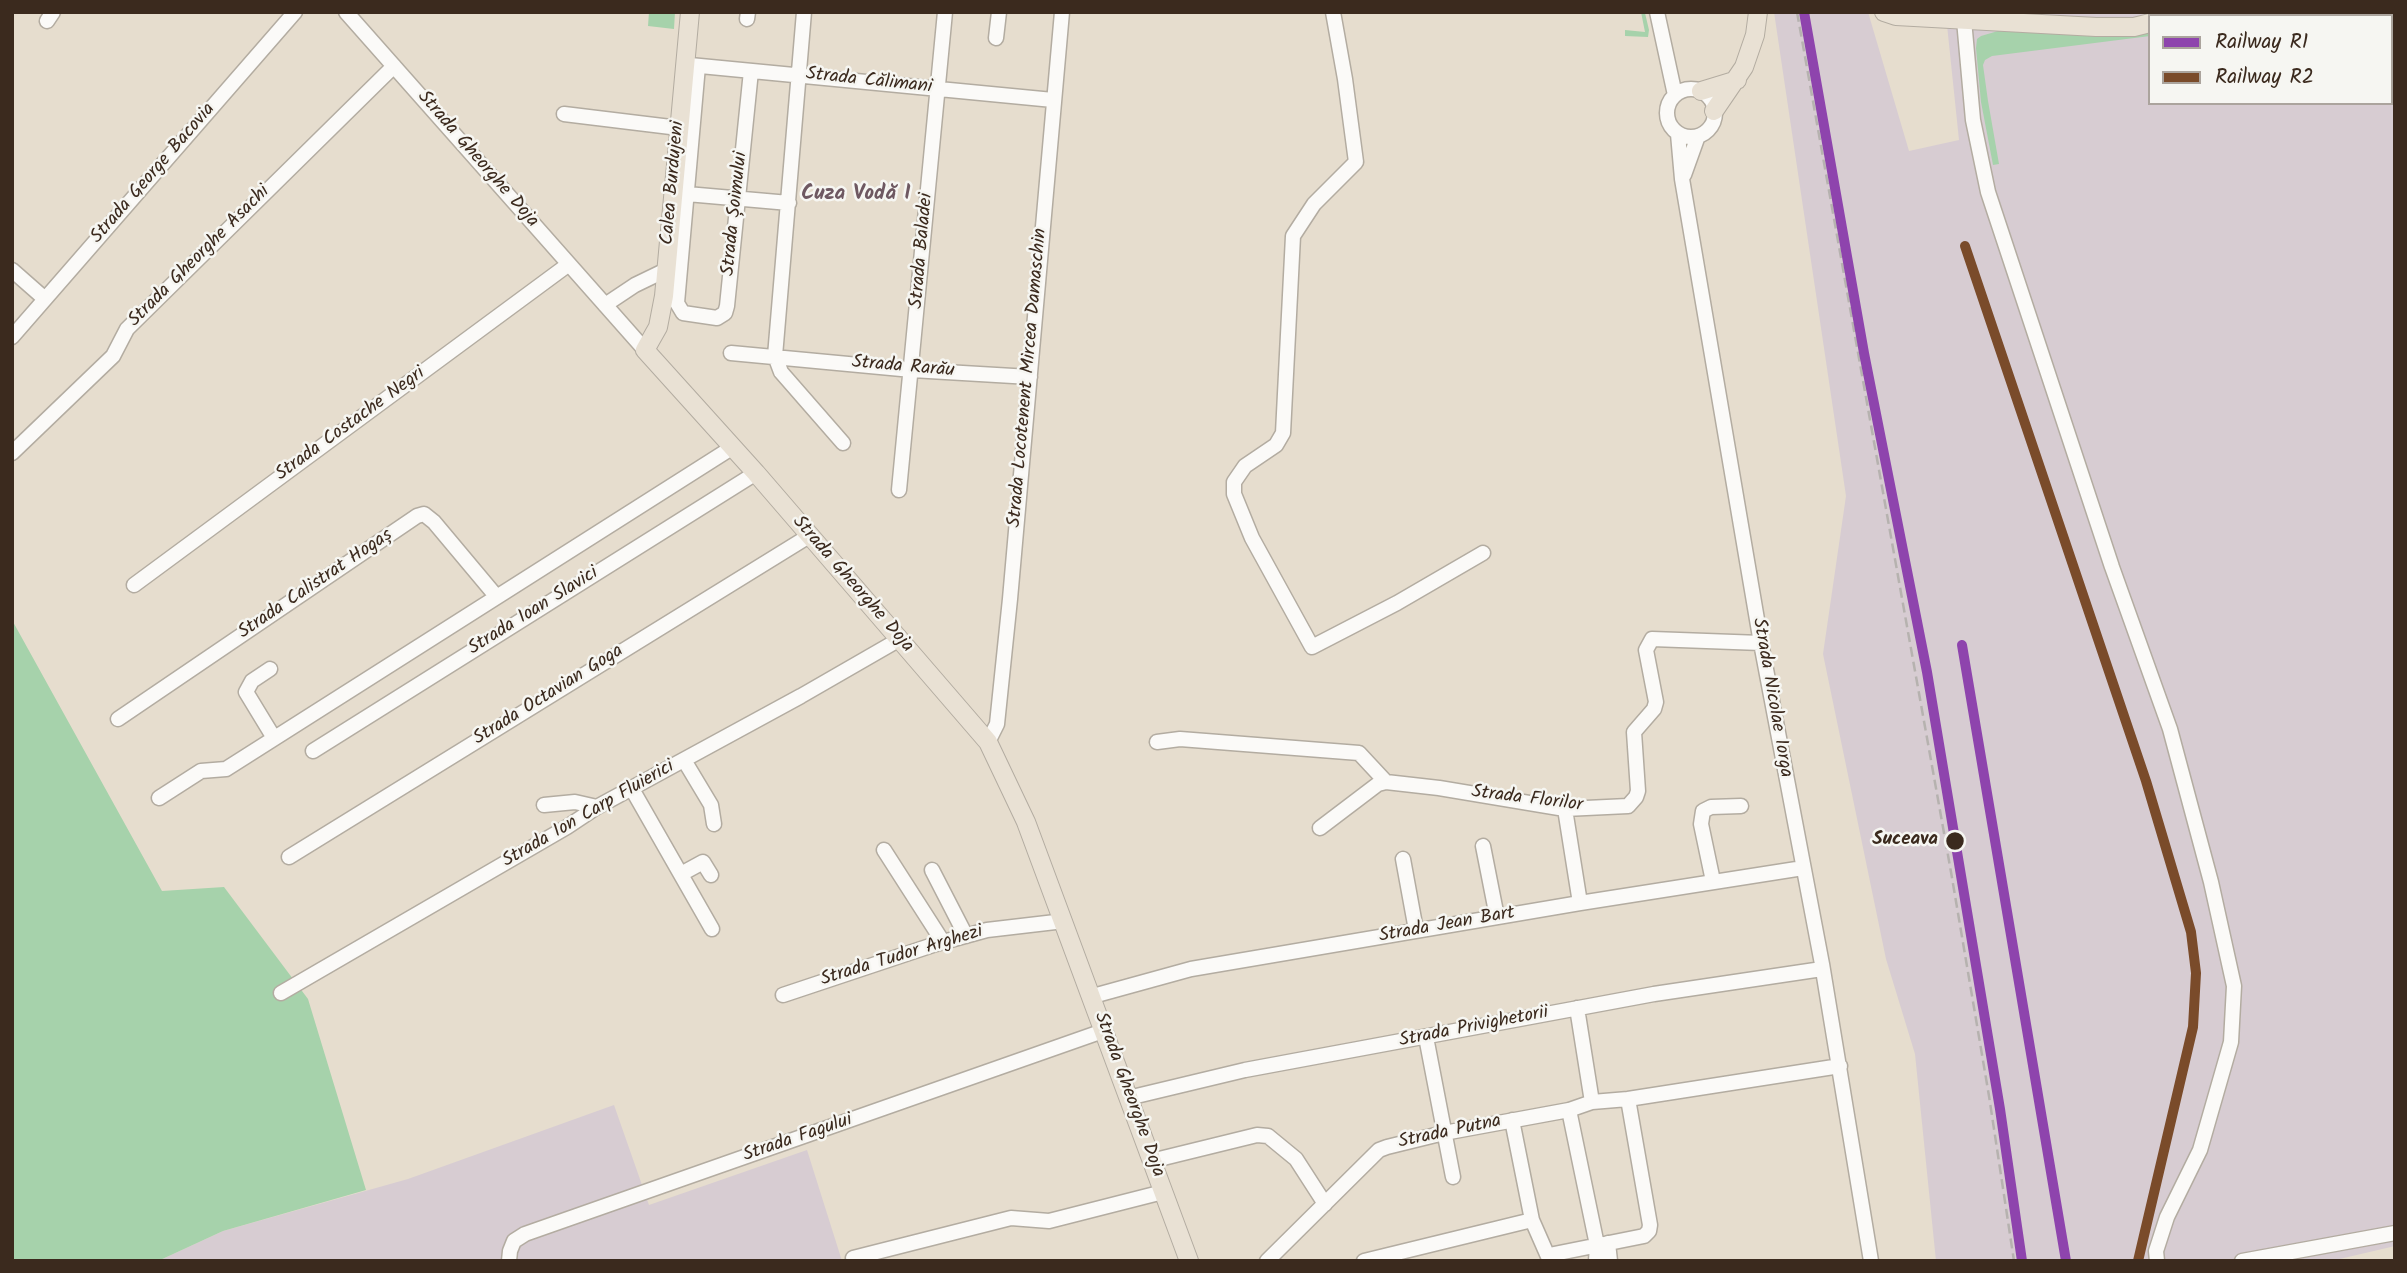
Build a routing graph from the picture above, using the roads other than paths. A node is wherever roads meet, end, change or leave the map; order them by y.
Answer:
1 (295, 12) edge
2 (346, 12) edge
3 (690, 12) edge
4 (804, 12) edge
5 (945, 12) edge
6 (999, 12) edge
7 (1062, 12) edge
8 (1333, 12) edge
9 (1657, 12) edge
10 (1758, 12) edge
11 (1884, 12) edge
12 (2113, 12) edge
13 (1964, 20) junction
14 (2148, 24) edge
15 (2096, 27) junction
16 (996, 38) dead end
17 (1669, 59) junction
18 (394, 65) junction
19 (692, 65) junction
20 (751, 71) junction
21 (800, 75) junction
22 (1737, 80) junction
23 (938, 89) junction
24 (1695, 90) junction
25 (1675, 95) junction
26 (1053, 100) junction
27 (1714, 111) junction
28 (564, 114) dead end
29 (679, 128) junction
30 (1678, 134) junction
31 (1698, 136) junction
32 (1682, 179) junction
33 (687, 194) junction
34 (738, 198) junction
35 (789, 203) junction
36 (569, 264) junction
37 (12, 270) edge
38 (666, 270) junction
39 (46, 299) junction
40 (605, 305) junction
41 (12, 337) edge
42 (645, 350) junction
43 (731, 353) dead end
44 (775, 356) junction
45 (912, 370) junction
46 (1030, 377) junction
47 (843, 443) dead end
48 (733, 447) junction
49 (12, 453) edge
50 (756, 473) junction
51 (899, 490) dead end
52 (809, 536) junction
53 (1483, 553) dead end
54 (134, 585) dead end
55 (496, 596) junction
56 (900, 639) junction
57 (1760, 643) junction
58 (270, 669) dead end
59 (118, 719) dead end
60 (274, 738) junction
61 (988, 742) junction
62 (1157, 742) dead end
63 (313, 751) dead end
64 (684, 760) junction
65 (1386, 782) junction
66 (632, 789) junction
67 (159, 798) dead end
68 (544, 805) dead end
69 (1741, 806) dead end
70 (597, 807) junction
71 (1565, 809) junction
72 (714, 824) dead end
73 (1320, 828) dead end
74 (1483, 846) dead end
75 (884, 849) dead end
76 (289, 857) dead end
77 (1403, 859) dead end
78 (1803, 868) junction
79 (932, 870) dead end
80 (681, 874) junction
81 (710, 875) dead end
82 (1713, 881) junction
83 (1580, 903) junction
84 (1497, 918) junction
85 (1064, 921) junction
86 (712, 929) dead end
87 (1416, 930) junction
88 (967, 936) junction
89 (943, 942) junction
90 (1822, 970) junction
91 (281, 993) dead end
92 (782, 995) dead end
93 (1093, 996) junction
94 (1577, 1008) junction
95 (1103, 1031) junction
96 (1426, 1037) junction
97 (1840, 1066) junction
98 (1128, 1098) junction
99 (1628, 1099) junction
100 (1592, 1102) junction
101 (1569, 1110) junction
102 (1512, 1121) junction
103 (1444, 1133) junction
104 (1152, 1160) junction
105 (1453, 1177) dead end
106 (1163, 1192) junction
107 (1325, 1204) junction
108 (1532, 1220) junction
109 (2395, 1233) edge
110 (1602, 1244) junction
111 (853, 1258) dead end
112 (1549, 1258) edge
113 (509, 1261) edge
114 (1189, 1261) edge
115 (1267, 1261) edge
116 (1364, 1261) edge
117 (1596, 1261) edge
118 (1610, 1261) edge
119 (1871, 1261) edge
120 (2157, 1261) edge
121 (2242, 1261) edge

1 - 39 street, Strada George Bacovia
2 - 18 street, Strada Gheorghe Doja
3 - 19 main road, Calea Burdujeni
4 - 21 street
5 - 23 street, Strada Baladei
6 - 16 street
7 - 26 street, Strada Locotenent Mircea Damaschin
8 - 53 street
9 - 17 street, Strada Nicolae Iorga
10 - 22 main road
11 - 13 main road
12 - 15 main road
13 - 15 main road
13 - 120 street
14 - 15 main road
17 - 24 street
17 - 25 street, Strada Nicolae Iorga
18 - 36 street, Strada Gheorghe Doja
18 - 49 street, Strada Gheorghe Asachi
19 - 20 street, Strada Călimani
19 - 29 main road, Calea Burdujeni
19 - 33 street
20 - 21 street, Strada Călimani
20 - 34 street, Strada Șoimului
21 - 23 street, Strada Călimani
21 - 35 street
22 - 24 main road
22 - 27 main road
23 - 26 street, Strada Călimani
23 - 45 street, Strada Baladei
24 - 25 street
24 - 27 street
25 - 30 street, Strada Nicolae Iorga
26 - 46 street, Strada Locotenent Mircea Damaschin
27 - 31 street
28 - 29 street
29 - 38 main road, Calea Burdujeni
30 - 31 street
30 - 32 street, Strada Nicolae Iorga
31 - 32 street
32 - 57 street, Strada Nicolae Iorga
33 - 34 street
33 - 34 street, Strada Șoimului
34 - 35 street
35 - 44 street
36 - 40 street, Strada Gheorghe Doja
36 - 54 street, Strada Costache Negri
37 - 39 street
38 - 40 street
38 - 42 main road, Calea Burdujeni
39 - 41 street, Strada George Bacovia
40 - 42 street, Strada Gheorghe Doja
42 - 48 main road, Strada Gheorghe Doja
43 - 44 street, Strada Rarău
44 - 45 street, Strada Rarău
44 - 47 street
45 - 46 street, Strada Rarău
45 - 51 street, Strada Baladei
46 - 61 street, Strada Locotenent Mircea Damaschin
48 - 50 main road, Strada Gheorghe Doja
48 - 55 street
50 - 52 main road, Strada Gheorghe Doja
50 - 63 street, Strada Ioan Slavici
52 - 56 main road, Strada Gheorghe Doja
52 - 76 street, Strada Octavian Goga
55 - 59 street, Strada Calistrat Hogaș
55 - 60 street
56 - 61 main road, Strada Gheorghe Doja
56 - 64 street, Strada Ion Carp Fluierici
57 - 71 street, Strada Florilor
57 - 78 street, Strada Nicolae Iorga
58 - 60 street
60 - 67 street
61 - 85 main road, Strada Gheorghe Doja
62 - 65 street
64 - 66 street, Strada Ion Carp Fluierici
64 - 72 street
65 - 71 street, Strada Florilor
65 - 73 street
66 - 70 street, Strada Ion Carp Fluierici
66 - 80 street
68 - 70 street
69 - 82 street
70 - 91 street, Strada Ion Carp Fluierici
71 - 83 street
74 - 84 street
75 - 89 street
77 - 87 street
78 - 82 street, Strada Jean Bart
78 - 90 street, Strada Nicolae Iorga
79 - 88 street
80 - 81 street
80 - 86 street
82 - 83 street, Strada Jean Bart
83 - 84 street, Strada Jean Bart
84 - 87 street, Strada Jean Bart
85 - 88 street, Strada Tudor Arghezi
85 - 93 main road, Strada Gheorghe Doja
87 - 93 street, Strada Jean Bart
88 - 89 street, Strada Tudor Arghezi
89 - 92 street, Strada Tudor Arghezi
90 - 94 street, Strada Privighetorii
90 - 97 street, Strada Nicolae Iorga
93 - 95 main road, Strada Gheorghe Doja
94 - 96 street, Strada Privighetorii
94 - 100 street
95 - 98 main road, Strada Gheorghe Doja
95 - 113 street, Strada Fagului
96 - 98 street, Strada Privighetorii
96 - 103 street
97 - 99 street, Strada Putna
97 - 119 street, Strada Nicolae Iorga
98 - 104 main road, Strada Gheorghe Doja
99 - 100 street, Strada Putna
99 - 110 street
100 - 101 street, Strada Putna
101 - 102 street, Strada Putna
101 - 110 street
102 - 103 street, Strada Putna
102 - 108 street
103 - 105 street
103 - 107 street, Strada Putna
104 - 106 main road, Strada Gheorghe Doja
104 - 107 street
106 - 111 street
106 - 114 main road, Strada Gheorghe Doja
107 - 115 street, Strada Putna
108 - 112 street
108 - 116 street
109 - 121 street
110 - 112 street
110 - 117 street
110 - 118 street

